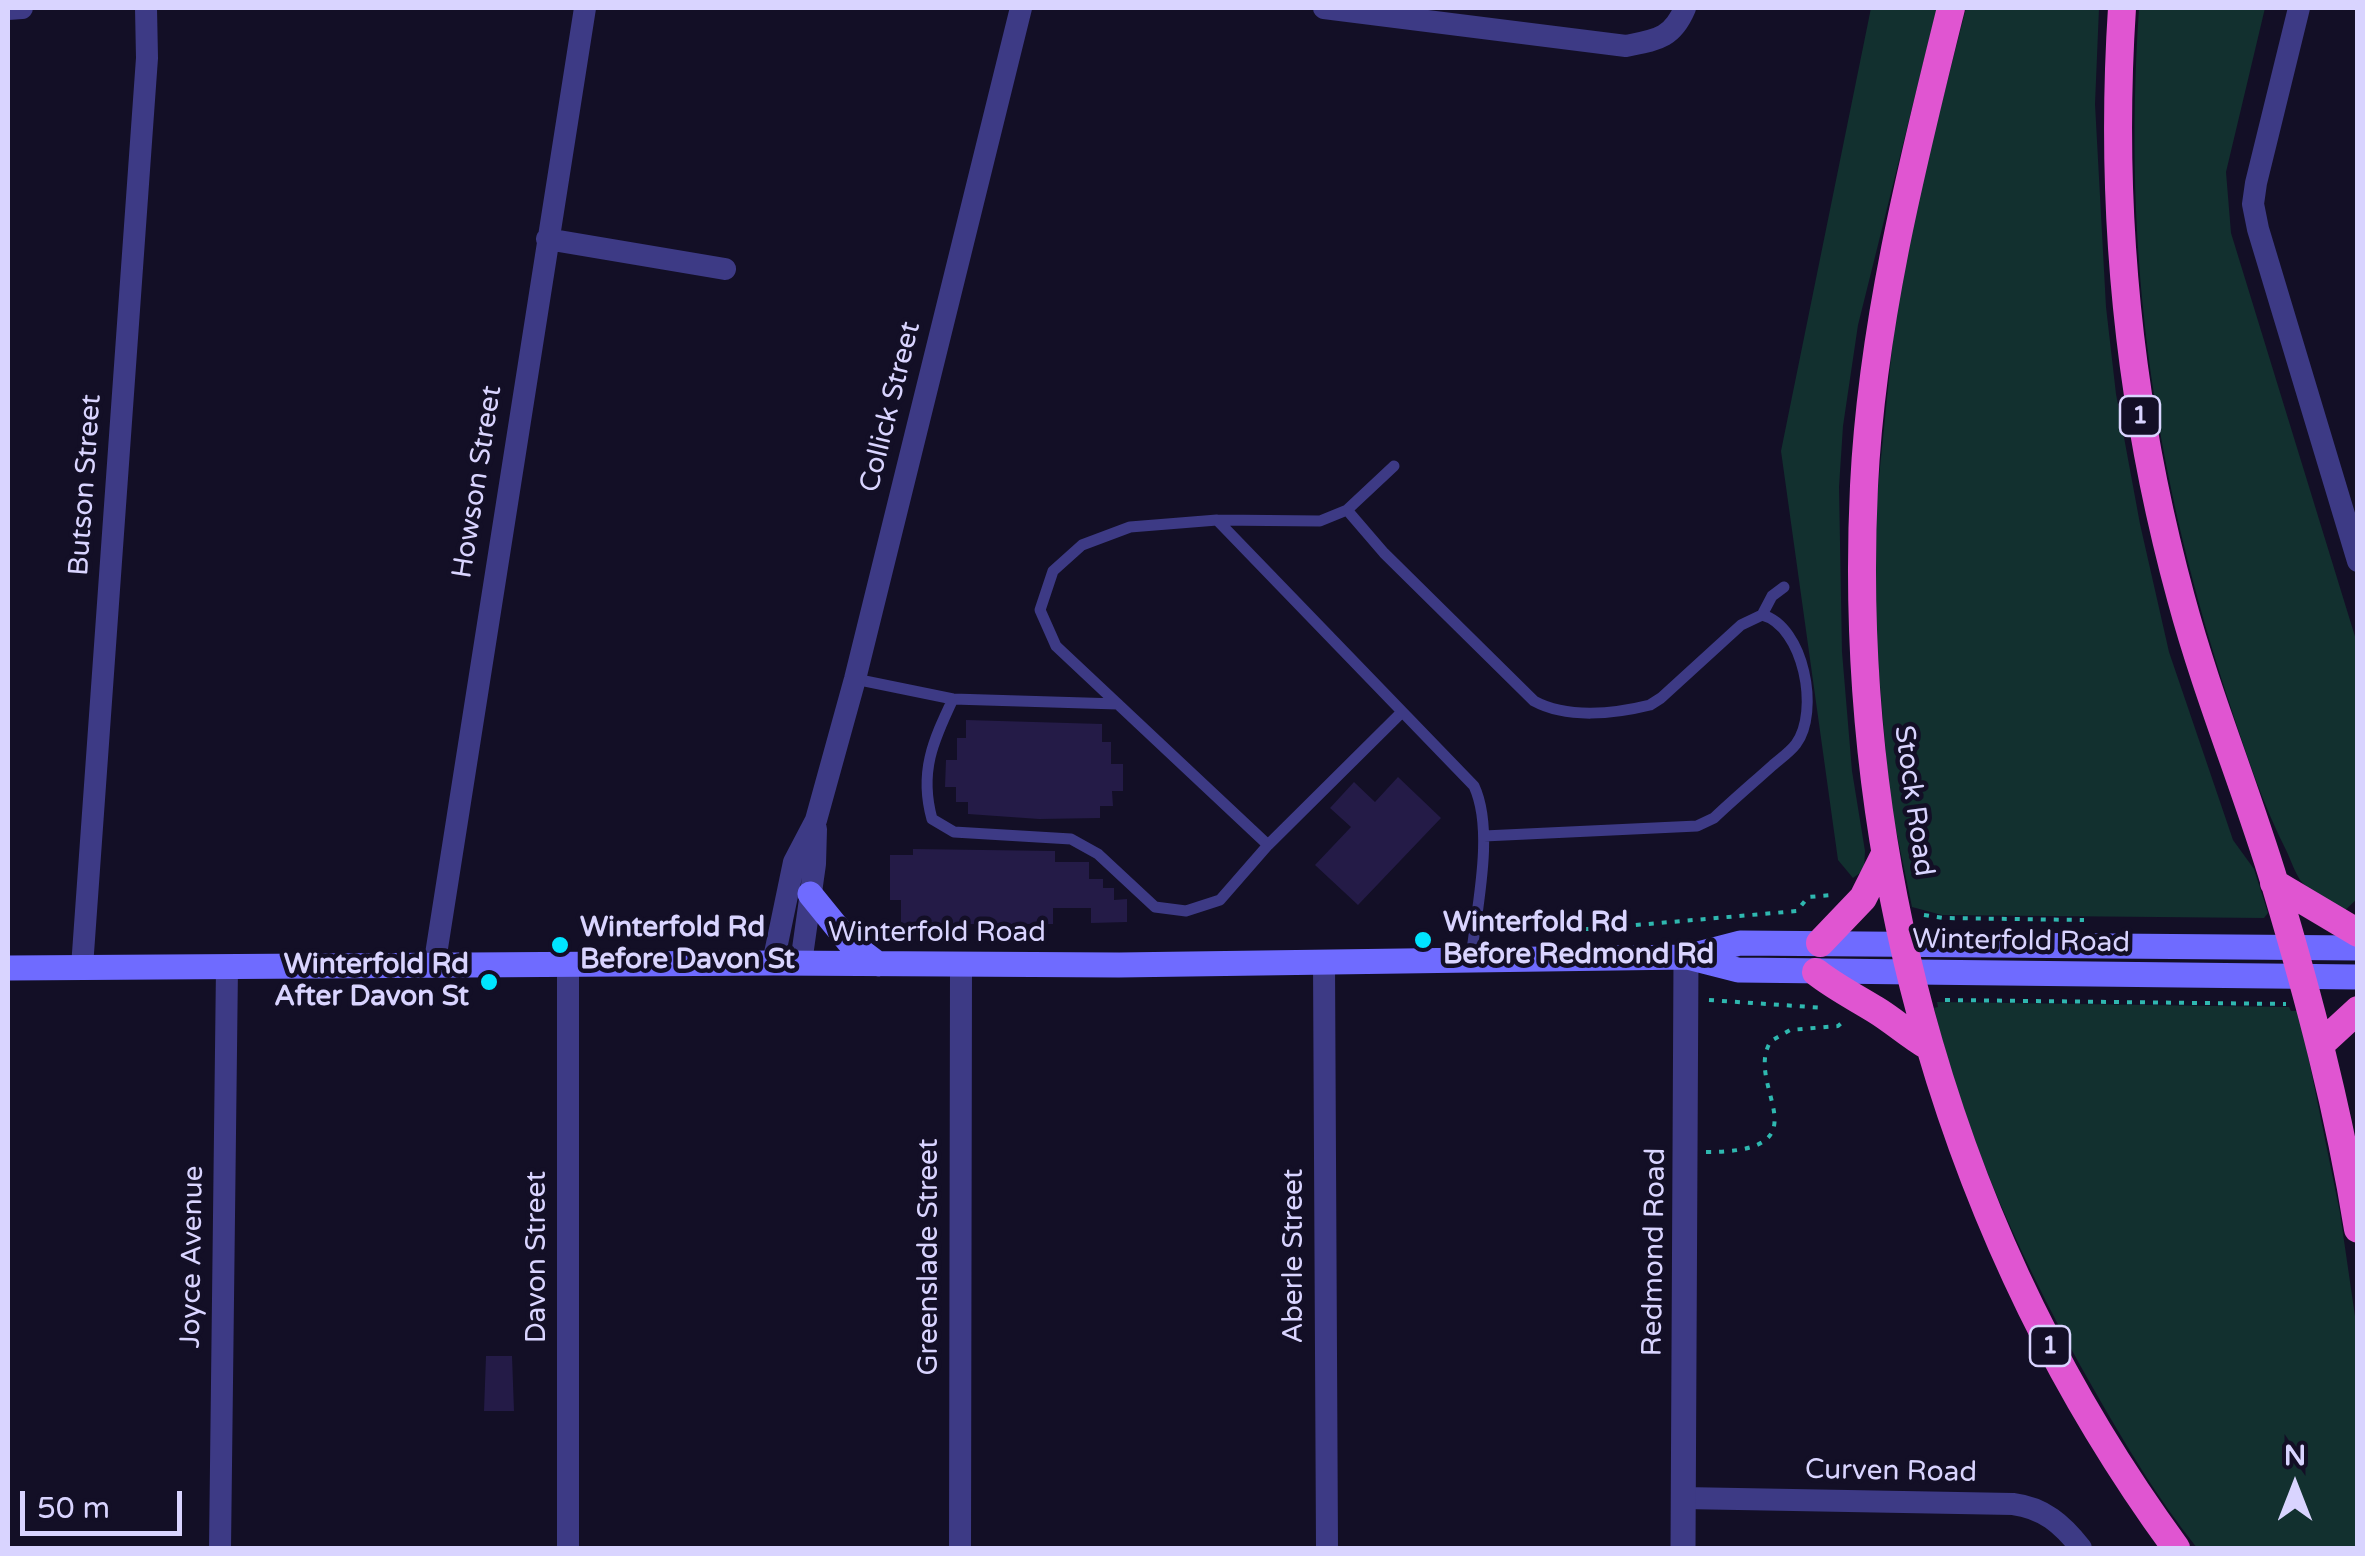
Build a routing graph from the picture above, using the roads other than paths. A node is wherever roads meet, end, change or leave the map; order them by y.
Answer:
1 (22, 8) edge
2 (146, 8) edge
3 (585, 8) edge
4 (1021, 8) edge
5 (1324, 8) edge
6 (1685, 8) edge
7 (1951, 8) edge
8 (2122, 8) edge
9 (2299, 8) edge
10 (8, 9) edge
11 (547, 239) junction
12 (725, 269) dead end
13 (1394, 466) dead end
14 (1348, 510) junction
15 (1216, 520) junction
16 (2358, 561) edge
17 (1784, 587) dead end
18 (1762, 615) junction
19 (855, 679) junction
20 (953, 699) junction
21 (1118, 704) junction
22 (1402, 712) junction
23 (816, 820) junction
24 (1484, 836) junction
25 (1268, 846) junction
26 (1885, 854) junction
27 (2274, 883) junction
28 (810, 894) junction
29 (2358, 933) edge
30 (1820, 943) junction
31 (1903, 943) junction
32 (2293, 948) junction
33 (2358, 948) edge
34 (1686, 957) junction
35 (1471, 959) junction
36 (773, 963) junction
37 (801, 964) junction
38 (878, 964) junction
39 (1324, 964) junction
40 (568, 965) junction
41 (961, 966) junction
42 (82, 967) junction
43 (226, 967) junction
44 (434, 967) junction
45 (8, 968) edge
46 (1910, 971) junction
47 (1816, 972) junction
48 (2358, 978) edge
49 (2298, 990) junction
50 (2358, 1010) edge
51 (2321, 1044) junction
52 (1928, 1046) junction
53 (2358, 1229) edge
54 (1682, 1498) junction
55 (220, 1548) edge
56 (568, 1548) edge
57 (960, 1548) edge
58 (1327, 1548) edge
59 (1682, 1548) edge
60 (2081, 1548) edge
61 (2176, 1548) edge

1 - 10 street
2 - 42 street, Butson Street
3 - 11 street, Howson Street
4 - 19 street, Collick Street
5 - 6 street
7 - 26 highway, Stock Road / 1
8 - 27 highway, 1
9 - 16 street
11 - 12 street
11 - 44 street, Howson Street
13 - 14 lane
14 - 15 lane
14 - 18 lane
15 - 21 lane
15 - 22 lane
17 - 18 lane
18 - 24 lane
19 - 20 lane
19 - 23 street, Collick Street
20 - 21 lane
20 - 25 lane
21 - 25 lane
22 - 24 lane
22 - 25 lane
23 - 28 street, Collick Street
23 - 36 street, Collick Street
24 - 35 lane
26 - 30 highway
26 - 31 highway, Stock Road / 1
27 - 29 highway
27 - 32 highway, 1
28 - 37 street, Collick Street
28 - 38 main road
30 - 31 main road, Winterfold Road
30 - 34 main road, Winterfold Road
31 - 32 main road, Winterfold Road
31 - 46 highway, Stock Road / 1
32 - 33 main road, Winterfold Road
32 - 49 highway, 1
34 - 35 main road, Winterfold Road
34 - 47 main road, Winterfold Road
34 - 54 street, Redmond Road
35 - 39 main road, Winterfold Road
36 - 37 main road, Winterfold Road
36 - 40 main road, Winterfold Road
37 - 38 main road, Winterfold Road
38 - 41 main road, Winterfold Road
39 - 41 main road, Winterfold Road
39 - 58 street, Aberle Street
40 - 44 main road, Winterfold Road
40 - 56 street, Davon Street
41 - 57 street, Greenslade Street
42 - 43 main road, Winterfold Road
42 - 45 main road, Winterfold Road
43 - 44 main road, Winterfold Road
43 - 55 street, Joyce Avenue
46 - 47 main road, Winterfold Road
46 - 49 main road, Winterfold Road
46 - 52 highway, Stock Road / 1
47 - 52 highway
48 - 49 main road, Winterfold Road
49 - 51 highway, 1
50 - 51 highway
51 - 53 highway, 1
52 - 61 highway, Stock Road / 1
54 - 59 street, Redmond Road
54 - 60 street, Curven Road

